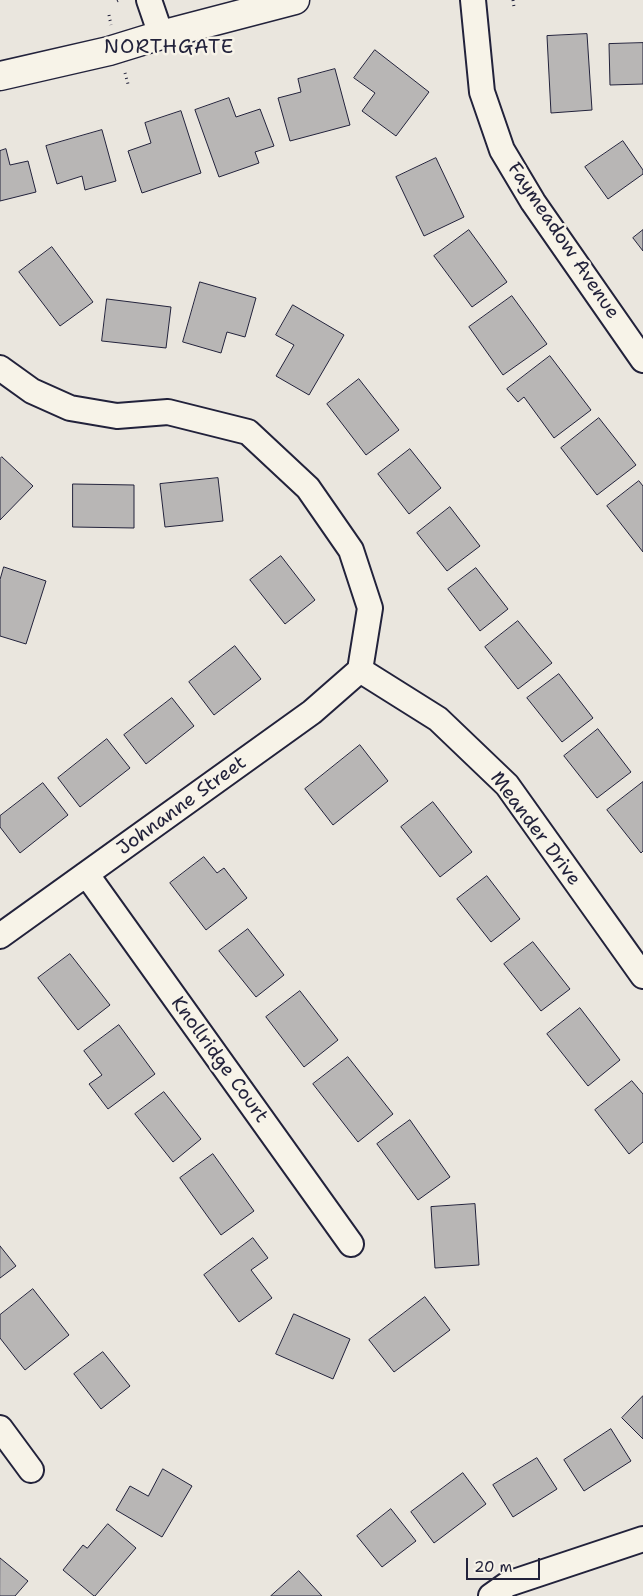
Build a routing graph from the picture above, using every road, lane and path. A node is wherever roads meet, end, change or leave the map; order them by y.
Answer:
1 (149, 0) edge
2 (295, 0) edge
3 (473, 0) edge
4 (513, 0) edge
5 (514, 7) dead end
6 (161, 35) junction
7 (124, 70) dead end
8 (0, 76) edge
9 (128, 84) dead end
10 (643, 360) edge
11 (0, 368) edge
12 (360, 670) junction
13 (87, 875) junction
14 (0, 936) edge
15 (643, 976) edge
16 (351, 1244) dead end
17 (0, 1428) edge
18 (31, 1470) dead end
19 (643, 1539) edge
20 (491, 1596) edge

1 - 6 street
2 - 6 street
3 - 10 street, Faymeadow Avenue
4 - 5 path
6 - 8 street
7 - 9 path
11 - 12 street
12 - 13 street, Johnanne Street
12 - 15 street, Meander Drive
13 - 14 street, Johnanne Street
13 - 16 street, Knollridge Court
17 - 18 street
19 - 20 street

